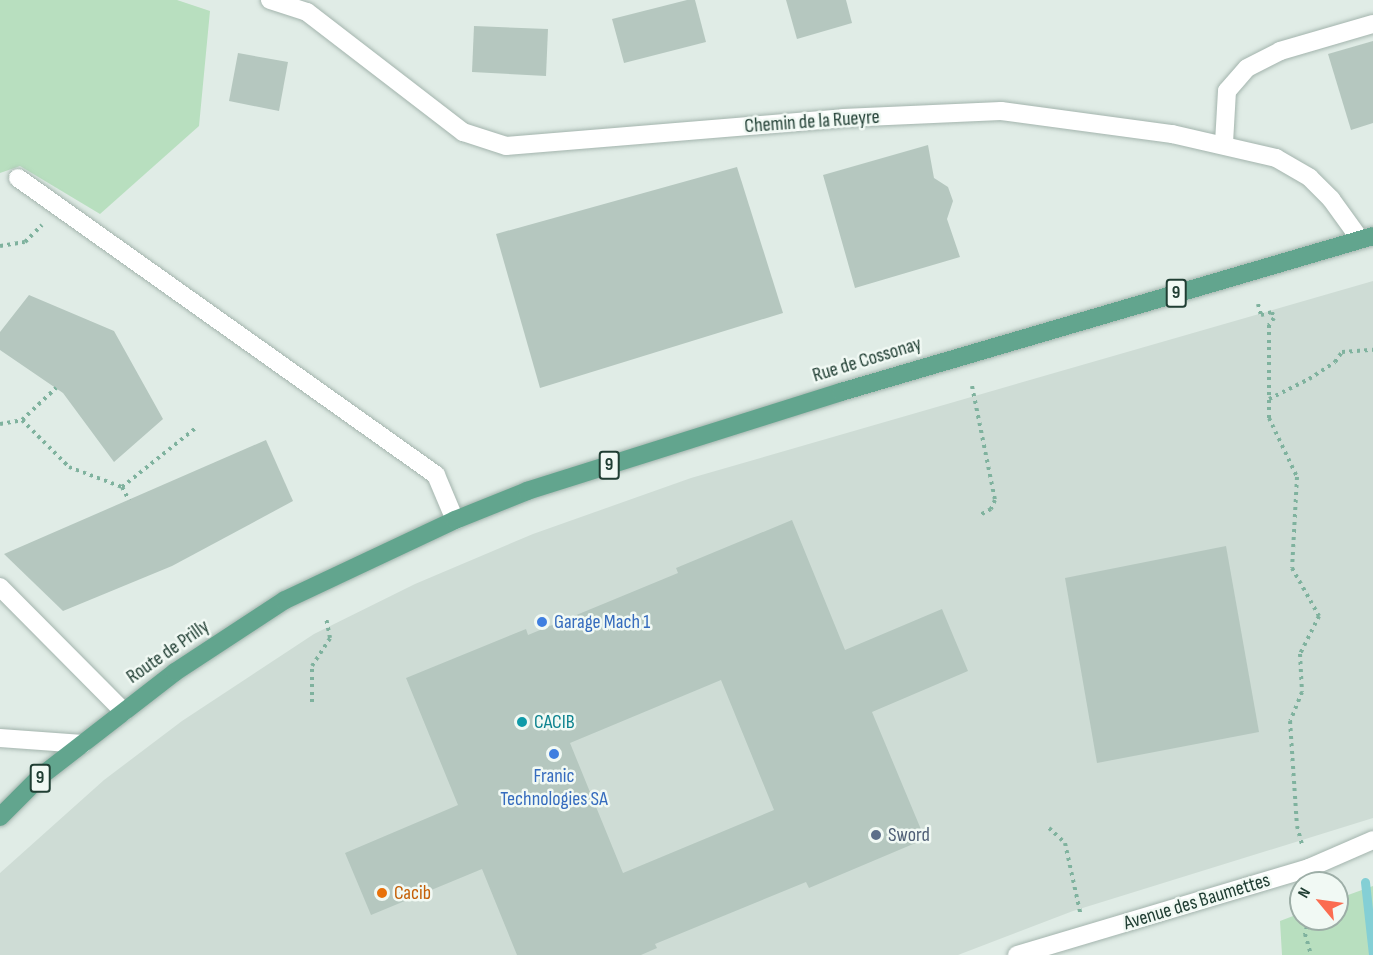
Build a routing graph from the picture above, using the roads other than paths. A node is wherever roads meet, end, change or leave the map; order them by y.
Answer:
1 (270, 0) edge
2 (308, 6) edge
3 (1373, 24) edge
4 (1224, 143) junction
5 (18, 178) dead end
6 (1366, 238) edge
7 (455, 520) junction
8 (382, 553) joint
9 (0, 587) edge
10 (124, 712) junction
11 (0, 738) edge
12 (83, 744) junction
13 (0, 817) edge
14 (1373, 840) edge
15 (1017, 955) edge

1 - 2 street, Chemin de la Rueyre
2 - 4 street, Chemin de la Rueyre
3 - 4 street
4 - 6 street, Chemin de la Rueyre
5 - 7 street
6 - 7 main road, Rue de Cossonay / 9
7 - 8 main road, Rue de Cossonay / 9
8 - 10 main road, Route de Prilly / 9
9 - 10 street
10 - 12 main road, Route de Prilly / 9
11 - 12 street
12 - 13 main road, Route de Prilly / 9
14 - 15 street, Avenue des Baumettes

